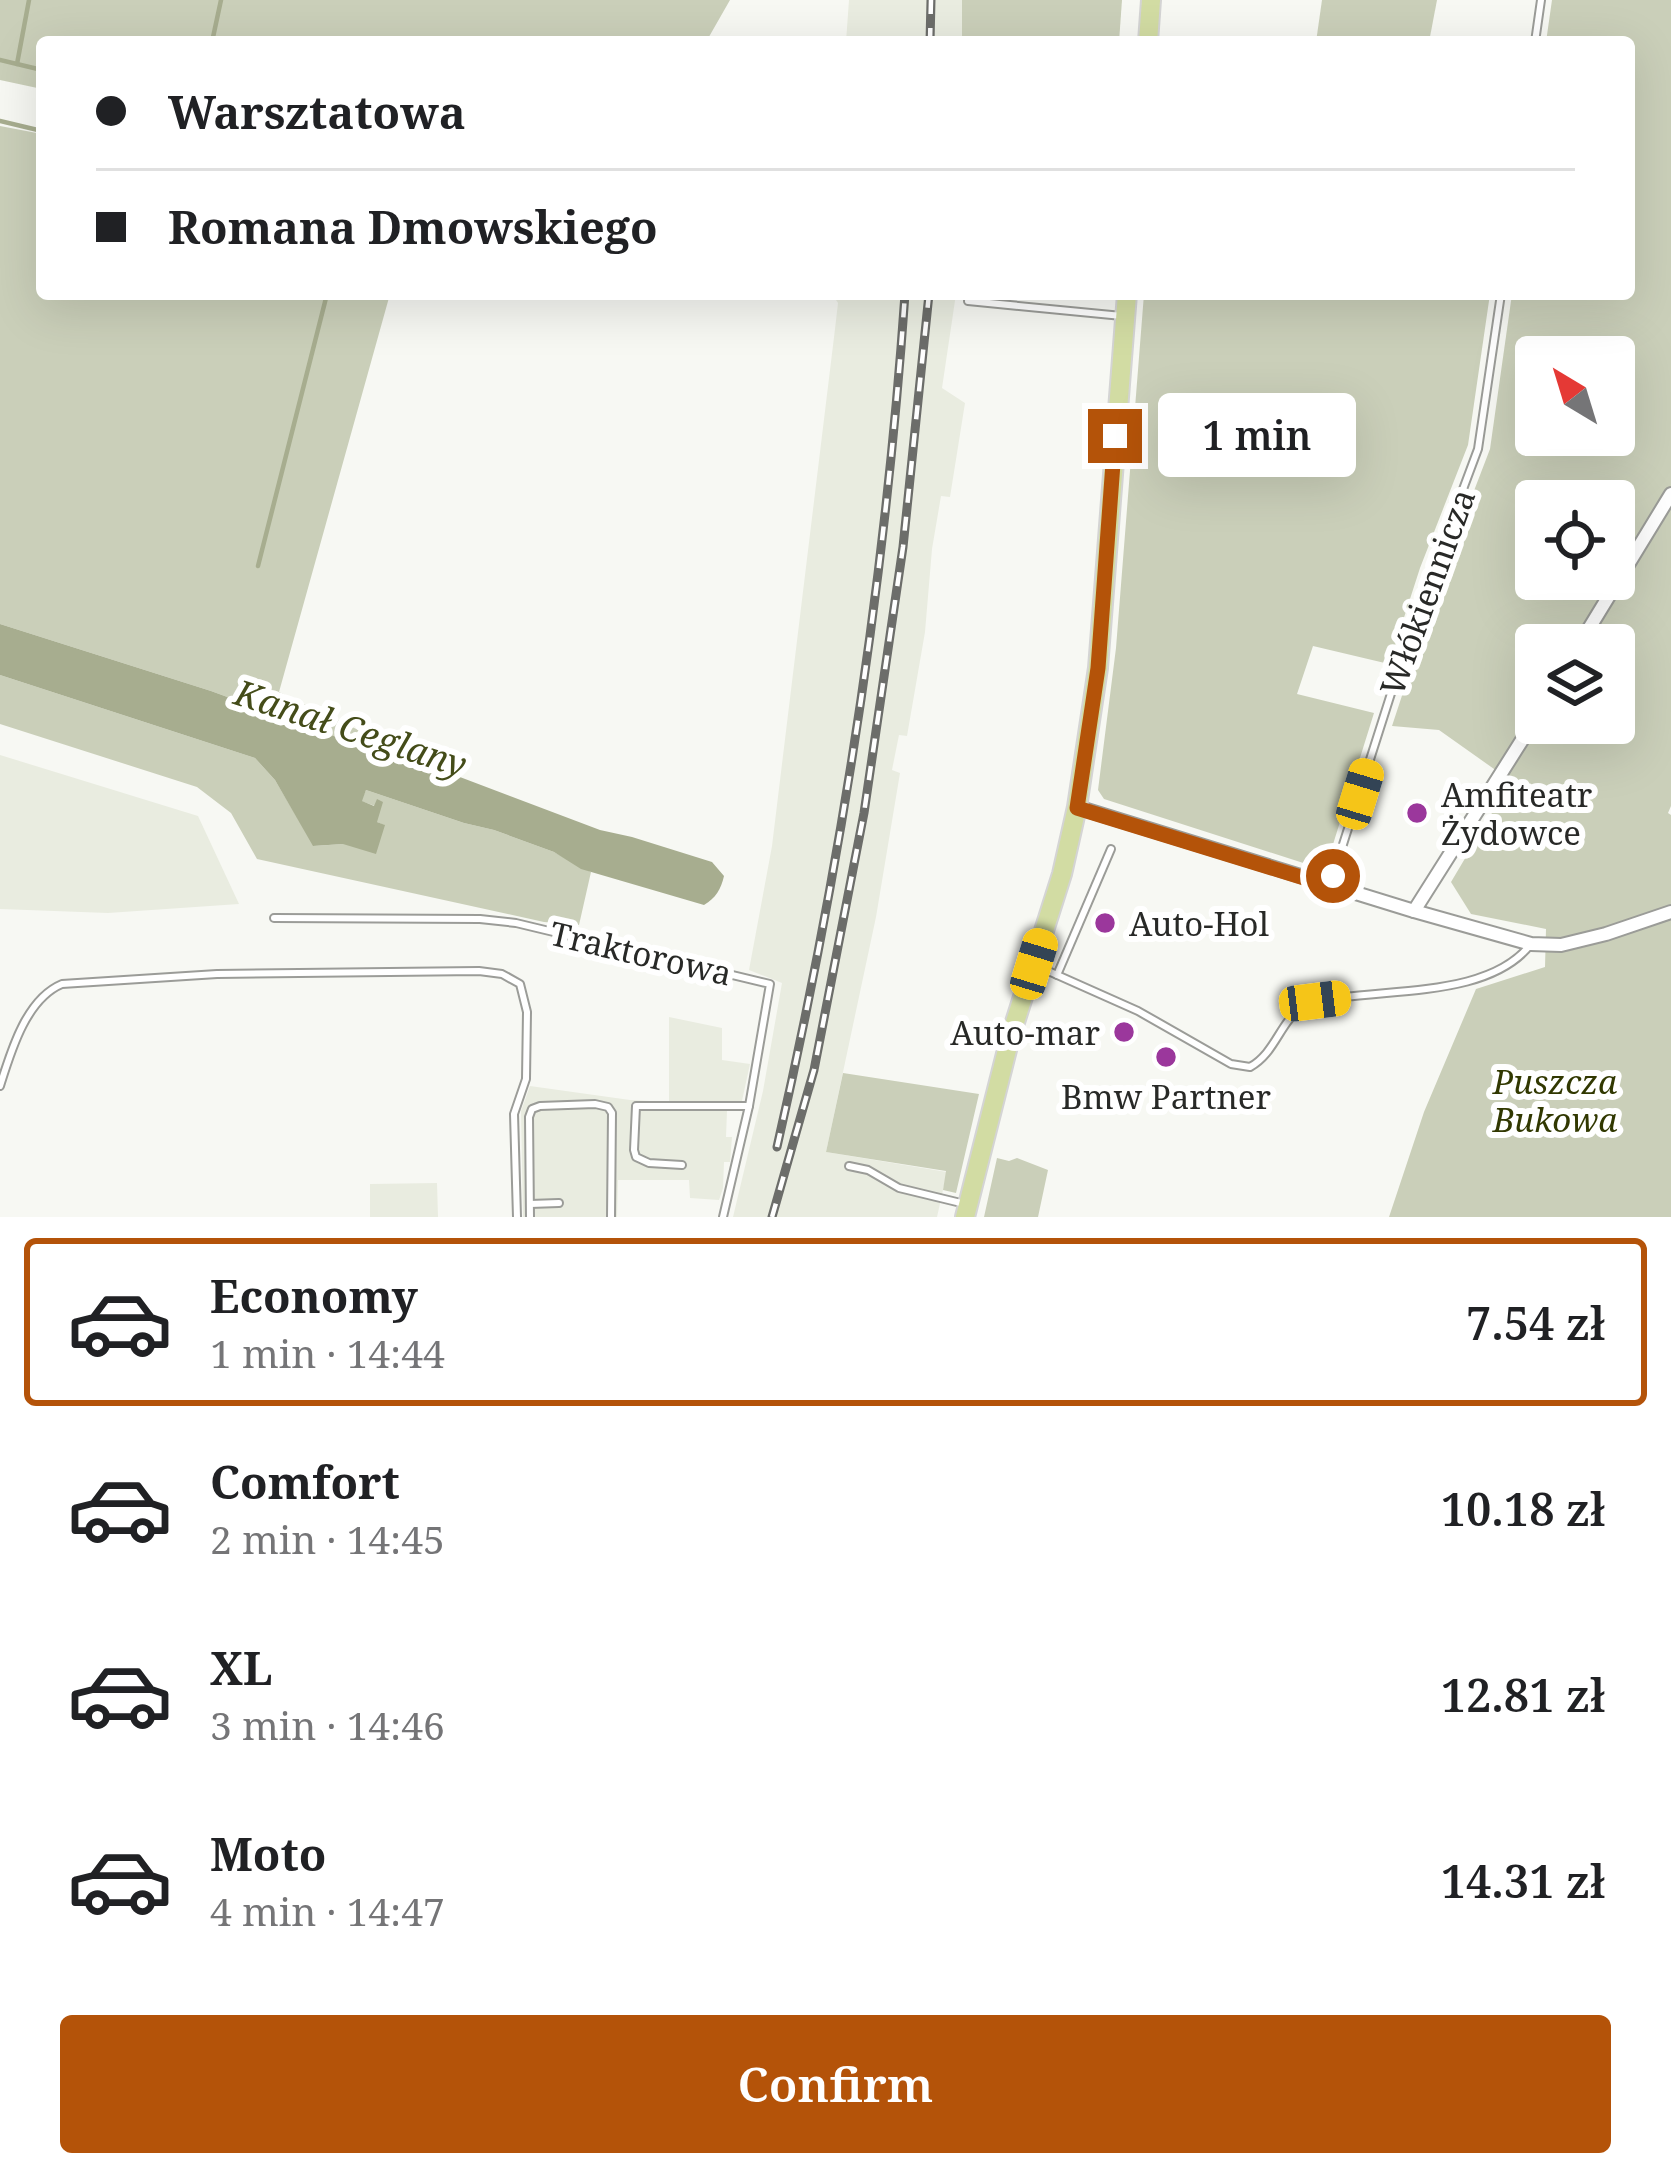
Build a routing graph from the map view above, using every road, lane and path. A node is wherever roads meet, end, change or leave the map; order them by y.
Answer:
1 (1151, 0) edge
2 (1540, 0) edge
3 (1148, 36) edge
4 (1536, 36) edge
5 (1126, 300) edge
6 (1500, 300) edge
7 (968, 301) dead end
8 (1125, 316) junction
9 (1671, 494) edge
10 (1593, 624) edge
11 (1520, 744) edge
12 (1077, 808) junction
13 (1111, 849) dead end
14 (1330, 886) junction
15 (1414, 911) junction
16 (1671, 912) edge
17 (274, 918) dead end
18 (1531, 944) junction
19 (1034, 964) junction
20 (1057, 975) junction
21 (0, 1086) edge
22 (749, 1106) junction
23 (682, 1165) dead end
24 (850, 1166) dead end
25 (559, 1203) dead end
26 (530, 1204) junction
27 (967, 1211) edge
28 (517, 1217) edge
29 (530, 1217) edge
30 (611, 1217) edge
31 (723, 1217) edge

1 - 3 main road
2 - 4 lane
5 - 8 main road
6 - 14 lane, Włókiennicza
7 - 8 lane
8 - 12 main road
9 - 10 street
11 - 15 street
12 - 14 street
12 - 19 main road
13 - 20 lane
14 - 15 street
15 - 18 street
16 - 18 street
17 - 22 lane, Traktorowa
18 - 20 lane
19 - 20 lane
19 - 27 main road
21 - 28 lane
22 - 23 lane
22 - 31 lane, Traktorowa
24 - 27 lane
25 - 26 lane
26 - 29 lane
26 - 30 lane

